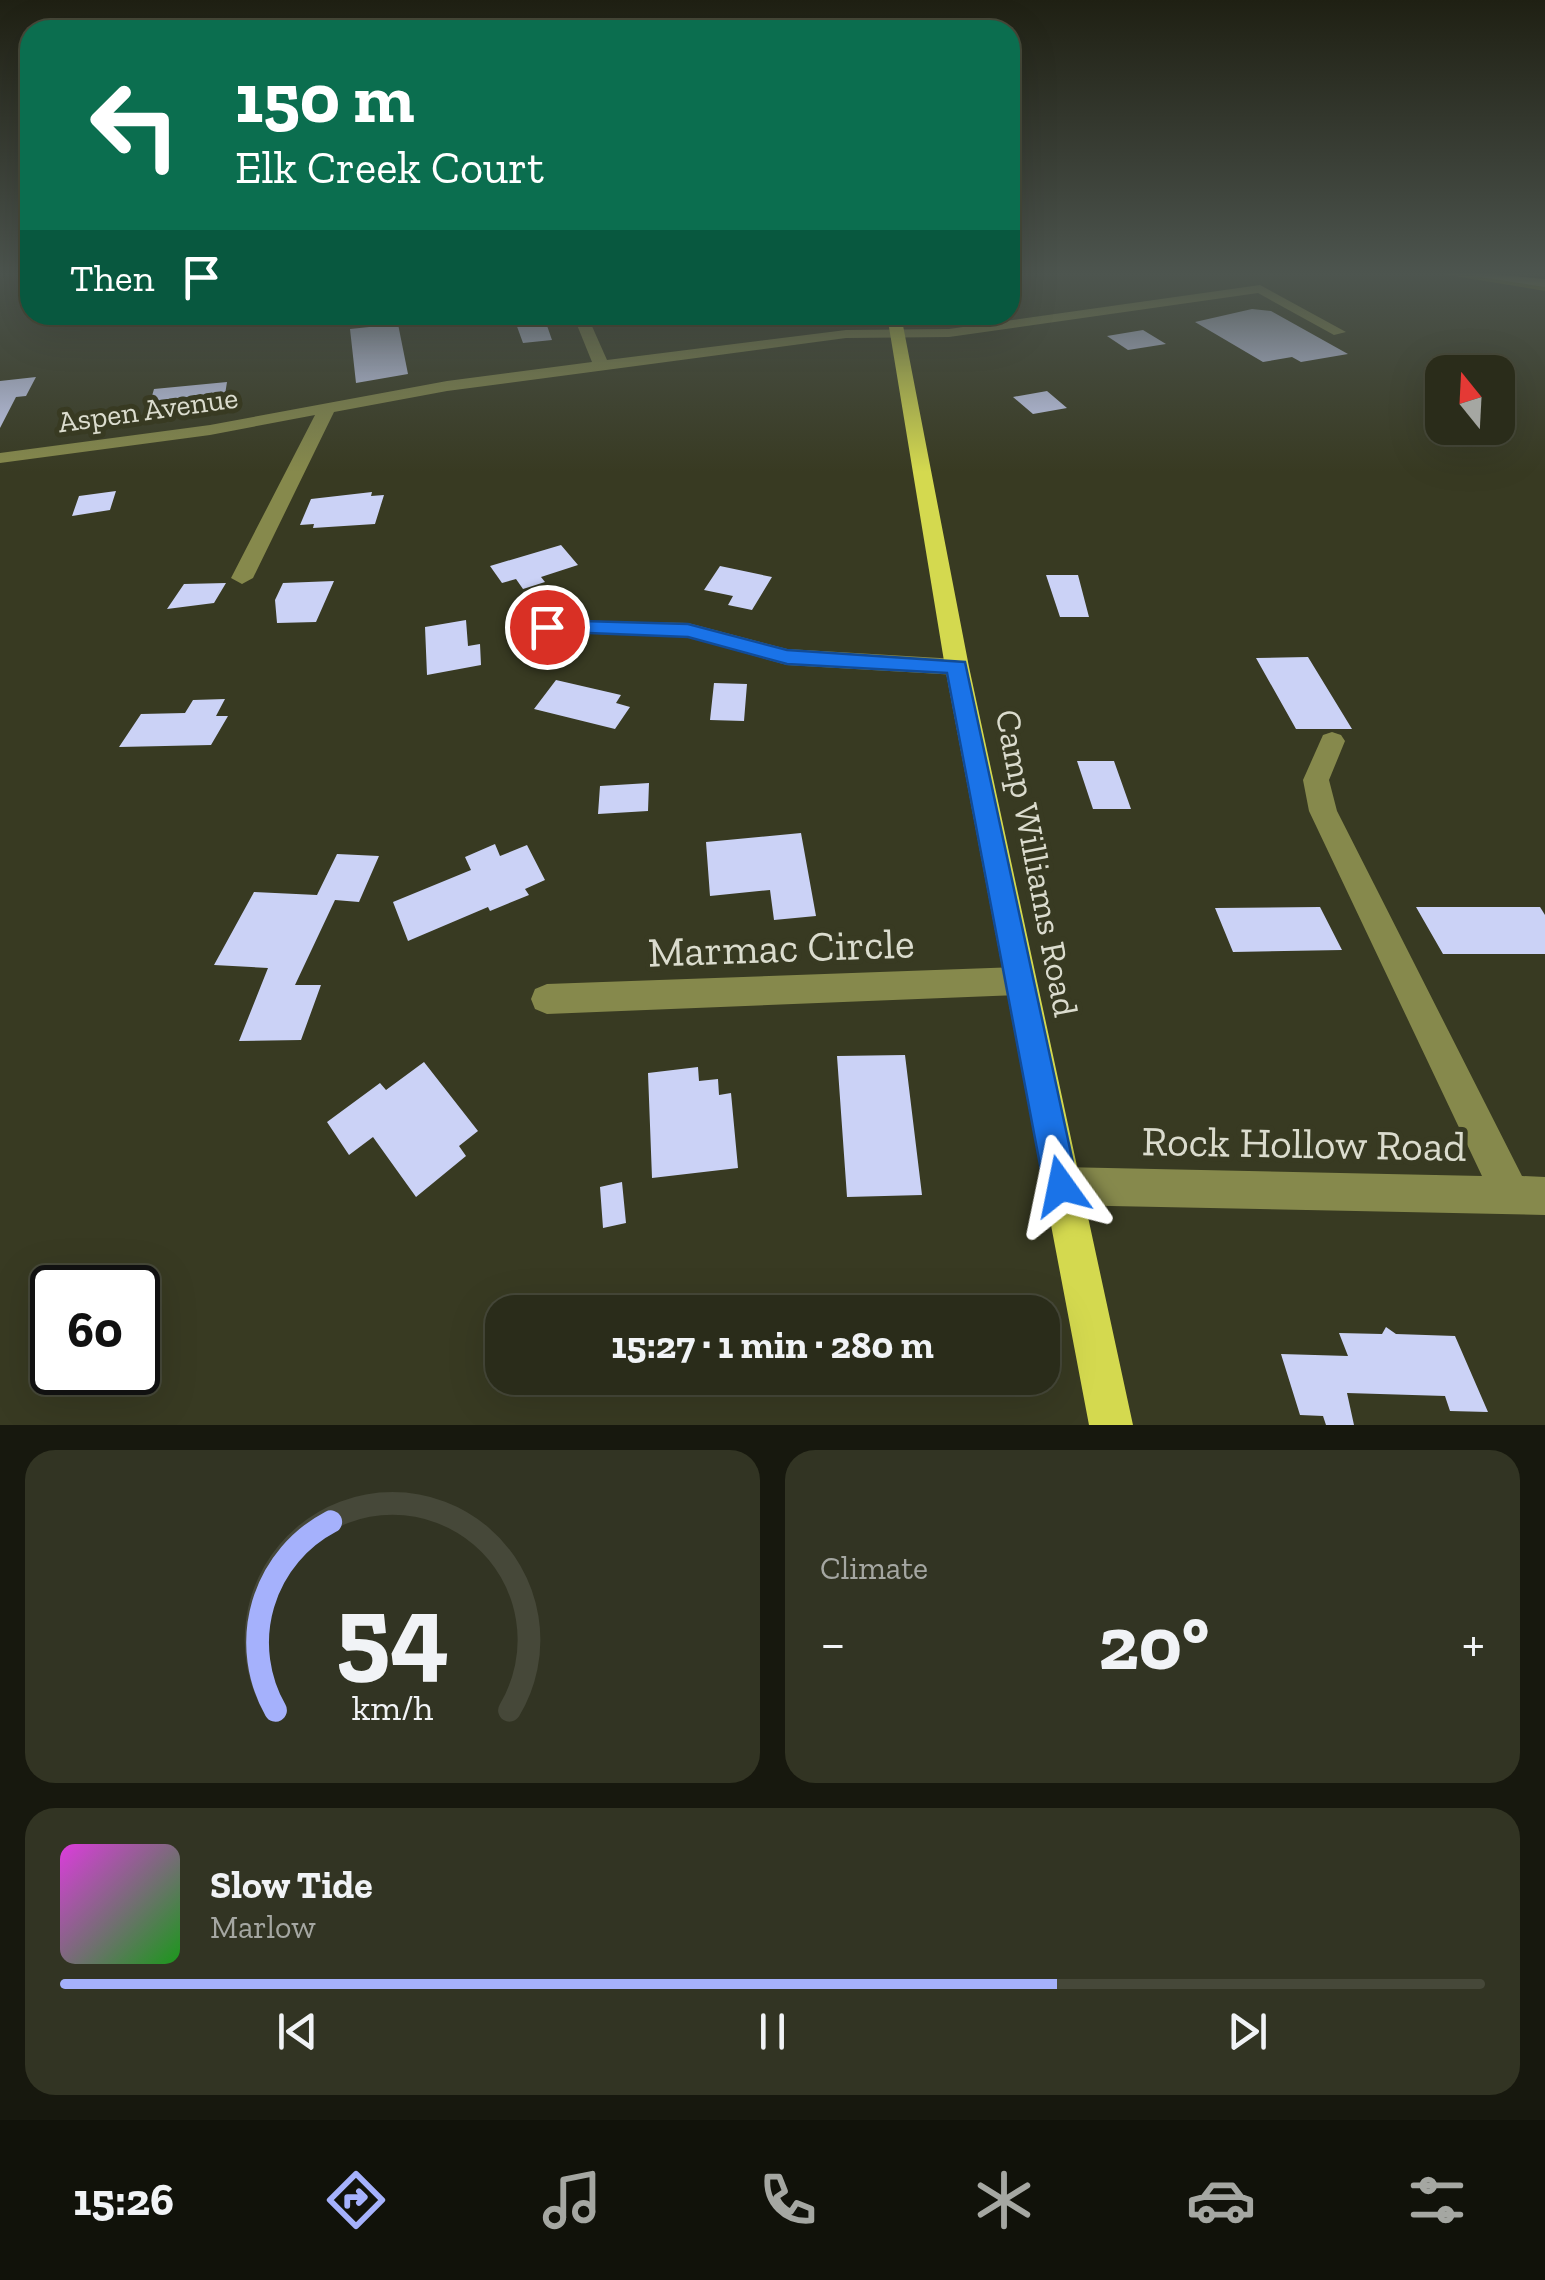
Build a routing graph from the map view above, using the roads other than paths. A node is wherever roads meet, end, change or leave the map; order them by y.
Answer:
1 (590, 338) edge
2 (819, 338) edge
3 (898, 338) edge
4 (602, 367) junction
5 (327, 409) junction
6 (0, 458) edge
7 (242, 578) dead end
8 (547, 627) dead end
9 (957, 667) junction
10 (1332, 741) dead end
11 (1019, 981) junction
12 (547, 998) dead end
13 (1061, 1186) junction
14 (1528, 1196) edge
15 (1111, 1425) edge

1 - 4 street
2 - 4 street, Aspen Avenue
3 - 9 main road, Camp Williams Road
4 - 5 street, Aspen Avenue
5 - 6 street, Aspen Avenue
5 - 7 street
8 - 9 street
9 - 11 main road, Camp Williams Road
10 - 14 street
11 - 12 street, Marmac Circle
11 - 13 main road, Camp Williams Road
13 - 14 street, Rock Hollow Road
13 - 15 main road, Camp Williams Road

